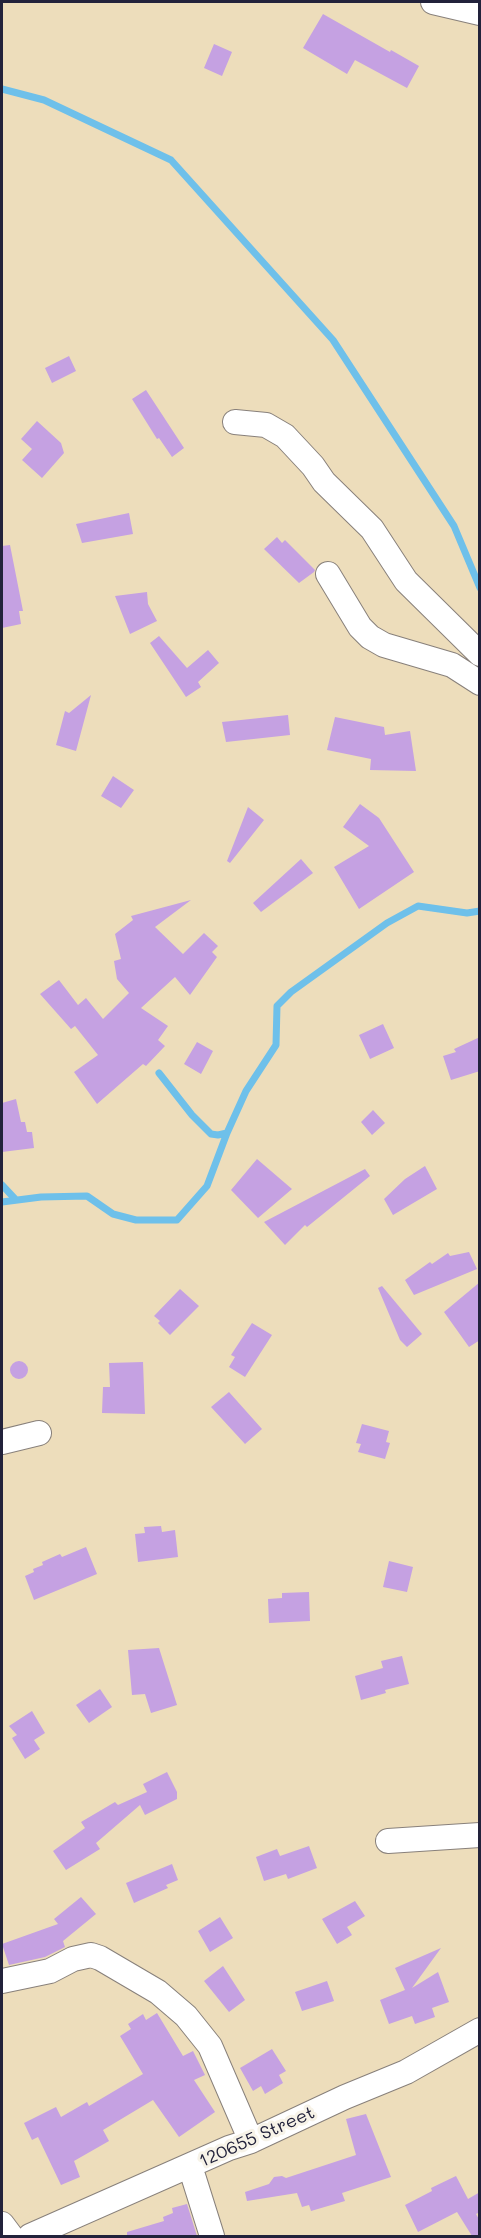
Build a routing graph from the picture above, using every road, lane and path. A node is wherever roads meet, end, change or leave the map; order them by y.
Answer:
1 (433, 2) edge
2 (480, 13) edge
3 (235, 422) dead end
4 (328, 574) dead end
5 (480, 654) edge
6 (480, 683) edge
7 (39, 1433) dead end
8 (2, 1442) edge
9 (480, 1834) edge
10 (388, 1840) dead end
11 (2, 1981) edge
12 (480, 2031) edge
13 (251, 2141) junction
14 (190, 2166) junction
15 (2, 2224) edge
16 (12, 2236) edge
17 (30, 2236) edge
18 (212, 2236) edge

1 - 2 street
3 - 5 street
4 - 6 street
7 - 8 street
9 - 10 street
11 - 13 street
12 - 13 street, 120655 Street
13 - 14 street, 120655 Street
14 - 17 street, 120655 Street
14 - 18 street
15 - 16 street

